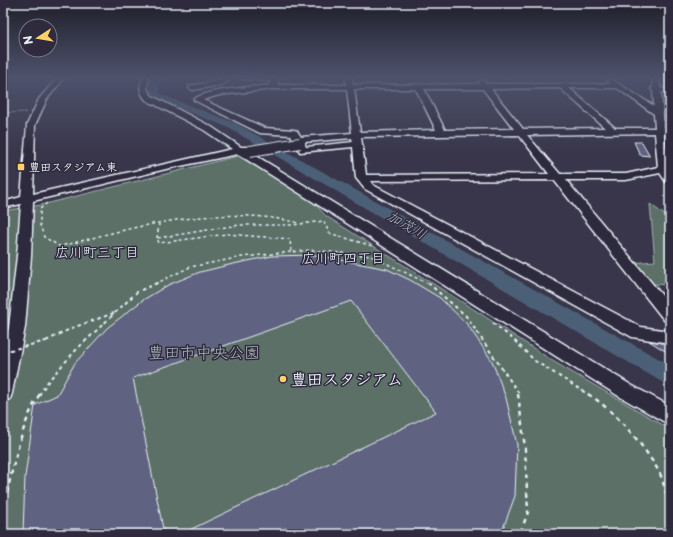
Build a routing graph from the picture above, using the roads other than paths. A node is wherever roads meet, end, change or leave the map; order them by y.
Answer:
1 (40, 102) edge
2 (157, 102) edge
3 (202, 102) edge
4 (352, 102) edge
5 (427, 102) edge
6 (498, 102) edge
7 (581, 102) edge
8 (642, 102) edge
9 (658, 102) edge
10 (659, 114) junction
11 (614, 131) junction
12 (442, 132) junction
13 (642, 132) junction
14 (522, 133) junction
15 (664, 133) edge
16 (356, 137) junction
17 (297, 139) junction
18 (670, 141) edge
19 (246, 150) junction
20 (663, 170) junction
21 (361, 178) junction
22 (558, 178) junction
23 (670, 180) edge
24 (28, 200) junction
25 (3, 205) edge
26 (670, 316) edge
27 (670, 337) edge
28 (3, 393) edge
29 (670, 416) edge

1 - 24 street
2 - 19 street
3 - 17 street
4 - 16 street
5 - 12 street
6 - 14 street
7 - 11 street
8 - 10 street
9 - 10 street
10 - 15 street
11 - 13 street
11 - 14 street
12 - 14 street
12 - 16 street
13 - 14 street
13 - 15 street
14 - 16 street
14 - 22 street
15 - 18 street
15 - 20 street
16 - 17 street
16 - 17 street
16 - 21 street
17 - 19 street, bridge
19 - 24 street
19 - 24 street
19 - 29 street
20 - 22 street
20 - 23 street
21 - 22 street
21 - 27 street
22 - 26 street
24 - 25 street
24 - 28 street

